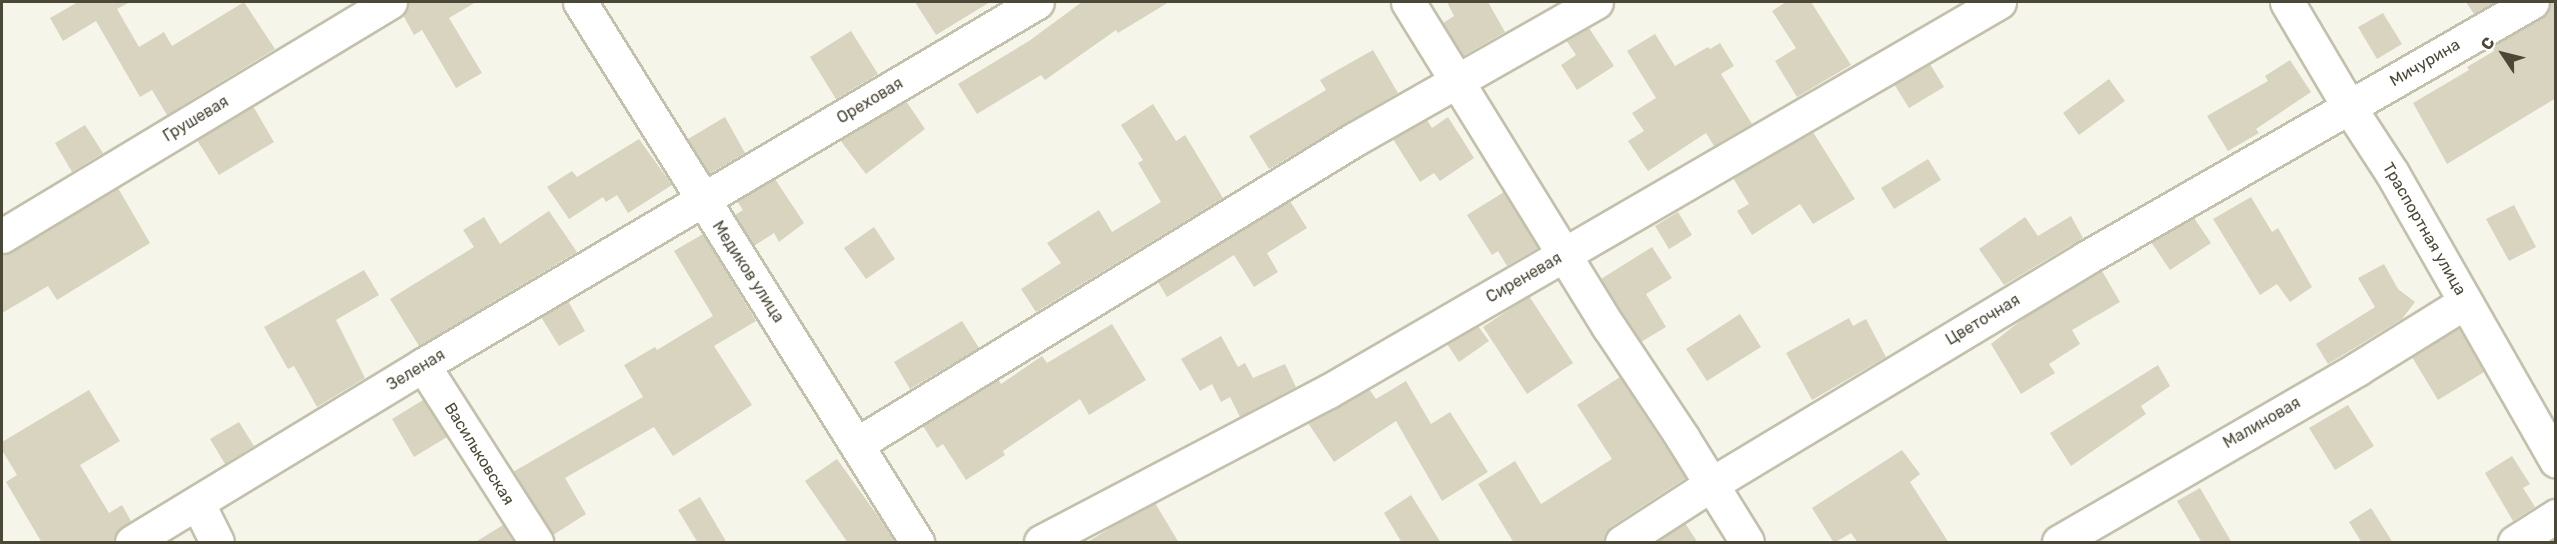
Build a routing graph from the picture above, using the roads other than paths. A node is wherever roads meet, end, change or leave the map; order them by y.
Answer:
1 (390, 2) edge
2 (580, 2) edge
3 (1037, 2) edge
4 (1407, 2) edge
5 (1596, 2) edge
6 (1999, 2) edge
7 (2287, 2) edge
8 (2532, 2) edge
9 (1458, 82) junction
10 (2349, 107) junction
11 (703, 201) junction
12 (2, 236) edge
13 (1565, 254) junction
14 (2465, 302) junction
15 (423, 365) junction
16 (858, 444) junction
17 (2556, 460) edge
18 (1710, 485) junction
19 (198, 504) junction
20 (2556, 516) edge
21 (132, 543) edge
22 (217, 543) edge
23 (536, 543) edge
24 (917, 543) edge
25 (1041, 543) edge
26 (1622, 543) edge
27 (1747, 543) edge
28 (2059, 543) edge
29 (2515, 543) edge

1 - 12 street, Грушевая
2 - 11 street, Медиков улица
3 - 11 street, Ореховая
4 - 9 street
5 - 9 street
6 - 13 street, Сиреневая
7 - 10 street, Траспортная улица
8 - 10 street, Мичурина
9 - 13 street
9 - 16 street
10 - 14 street, Траспортная улица
10 - 18 street, Цветочная
11 - 15 street, Зеленая
11 - 16 street, Медиков улица
13 - 18 street
13 - 25 street, Сиреневая
14 - 17 street, Траспортная улица
14 - 28 street, Малиновая
15 - 19 street, Зеленая
15 - 23 street, Васильковская
16 - 24 street, Медиков улица
18 - 26 street, Цветочная
18 - 27 street
19 - 21 street, Зеленая
19 - 22 street
20 - 29 street

